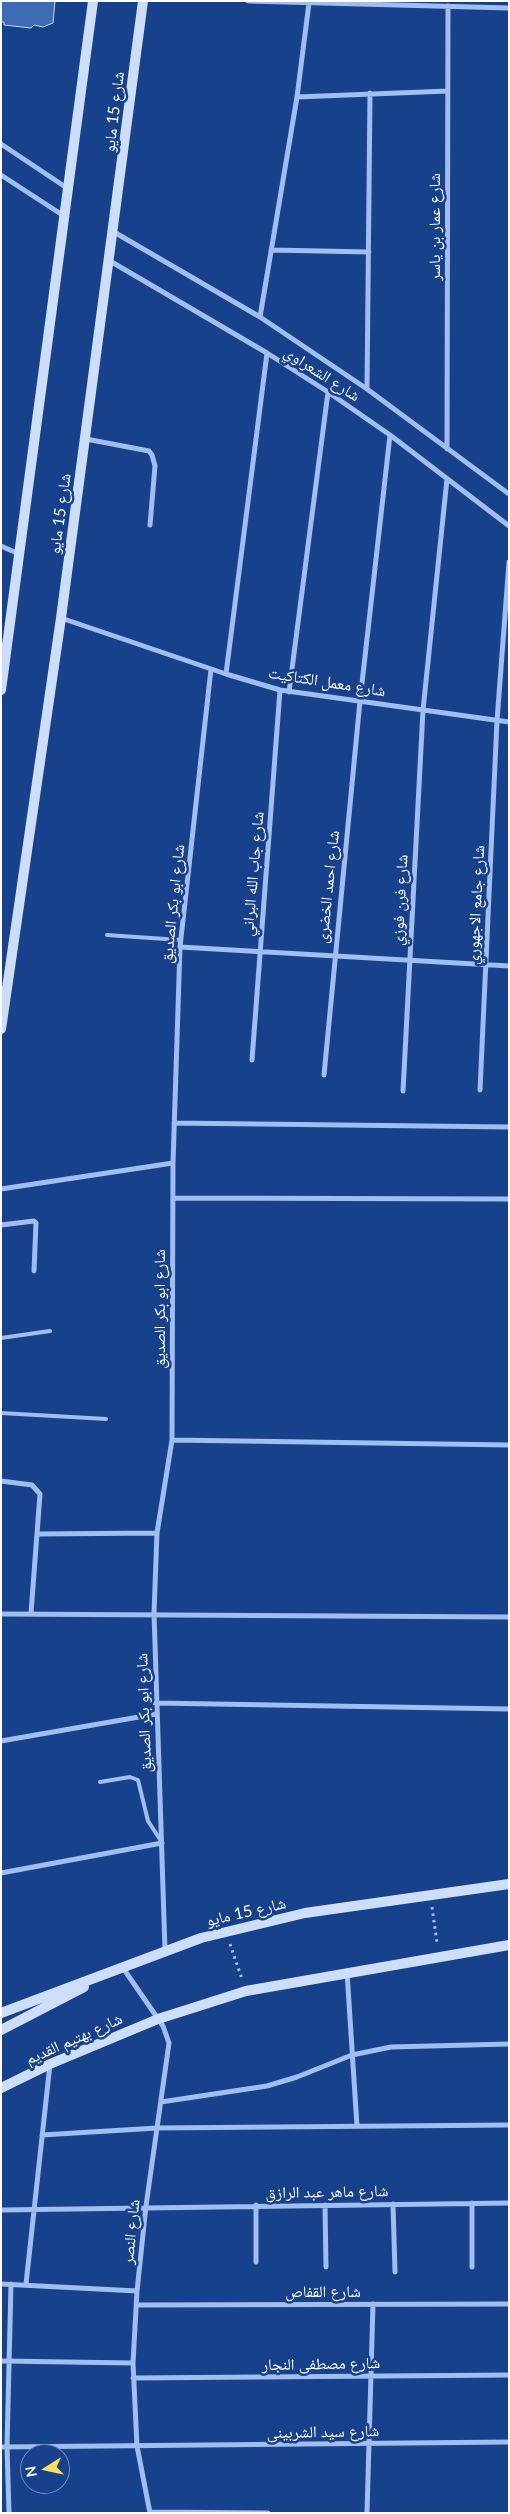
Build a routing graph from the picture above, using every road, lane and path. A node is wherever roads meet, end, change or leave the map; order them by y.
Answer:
1 (93, 1) edge
2 (143, 1) edge
3 (248, 1) edge
4 (309, 3) junction
5 (448, 6) junction
6 (509, 8) edge
7 (448, 91) junction
8 (370, 94) junction
9 (297, 97) junction
10 (1, 144) edge
11 (1, 175) edge
12 (67, 188) junction
13 (64, 216) junction
14 (114, 232) junction
15 (271, 250) junction
16 (368, 252) junction
17 (110, 260) junction
18 (260, 317) junction
19 (267, 353) junction
20 (367, 389) junction
21 (328, 392) junction
22 (390, 434) junction
23 (86, 439) junction
24 (447, 449) junction
25 (447, 479) junction
26 (509, 494) edge
27 (150, 525) dead end
28 (509, 526) edge
29 (1, 546) edge
30 (20, 554) junction
31 (509, 562) edge
32 (62, 618) junction
33 (210, 669) junction
34 (226, 674) junction
35 (1, 690) edge
36 (280, 690) junction
37 (289, 692) junction
38 (360, 701) junction
39 (423, 710) junction
40 (498, 721) junction
41 (509, 722) edge
42 (108, 934) dead end
43 (180, 940) junction
44 (180, 948) junction
45 (259, 953) junction
46 (334, 957) junction
47 (410, 960) junction
48 (486, 964) junction
49 (509, 966) edge
50 (1, 1029) edge
51 (252, 1060) dead end
52 (324, 1075) dead end
53 (480, 1090) dead end
54 (404, 1091) dead end
55 (174, 1122) junction
56 (509, 1127) edge
57 (173, 1163) junction
58 (1, 1189) edge
59 (174, 1198) junction
60 (509, 1199) edge
61 (1, 1225) edge
62 (34, 1270) dead end
63 (50, 1331) dead end
64 (1, 1338) edge
65 (1, 1413) edge
66 (106, 1419) dead end
67 (172, 1440) junction
68 (509, 1445) edge
69 (1, 1481) edge
70 (157, 1533) junction
71 (38, 1534) junction
72 (31, 1613) junction
73 (154, 1613) junction
74 (1, 1614) edge
75 (509, 1617) edge
76 (155, 1703) junction
77 (509, 1709) edge
78 (156, 1714) junction
79 (1, 1741) edge
80 (100, 1782) dead end
81 (162, 1843) junction
82 (1, 1873) edge
83 (509, 1884) edge
84 (430, 1895) junction
85 (226, 1932) junction
86 (509, 1944) edge
87 (165, 1950) junction
88 (439, 1956) junction
89 (123, 1967) junction
90 (347, 1972) junction
91 (246, 1991) junction
92 (1, 2013) edge
93 (158, 2018) junction
94 (1, 2030) edge
95 (509, 2044) edge
96 (352, 2055) junction
97 (50, 2064) junction
98 (1, 2088) edge
99 (161, 2102) junction
100 (509, 2125) edge
101 (357, 2126) junction
102 (157, 2128) junction
103 (42, 2135) junction
104 (472, 2203) junction
105 (509, 2203) edge
106 (393, 2204) junction
107 (325, 2205) junction
108 (146, 2206) junction
109 (256, 2206) junction
110 (1, 2210) edge
111 (34, 2210) junction
112 (256, 2262) dead end
113 (326, 2267) dead end
114 (472, 2267) dead end
115 (394, 2272) dead end
116 (1, 2284) edge
117 (12, 2284) junction
118 (26, 2284) junction
119 (137, 2290) junction
120 (137, 2304) junction
121 (373, 2304) junction
122 (509, 2304) edge
123 (1, 2361) edge
124 (10, 2361) junction
125 (133, 2363) junction
126 (509, 2375) edge
127 (370, 2376) junction
128 (133, 2378) junction
129 (509, 2442) edge
130 (369, 2444) junction
131 (4, 2446) edge
132 (137, 2446) junction
133 (150, 2512) edge
134 (9, 2513) edge
135 (233, 2513) edge
136 (268, 2513) edge
137 (367, 2513) edge

1 - 12 main road
2 - 14 main road, شارع 15 مايو
3 - 4 street
4 - 5 street
4 - 9 street
5 - 6 street
5 - 7 street, شارع عمار بن ياسر
7 - 8 street
7 - 24 street, شارع عمار بن ياسر
8 - 9 street
8 - 16 street
9 - 15 street
10 - 12 street
11 - 13 street
12 - 13 main road
13 - 30 main road
14 - 17 main road, شارع 15 مايو
14 - 18 street, شارع الشعراوي
15 - 16 street
15 - 18 street
16 - 20 street
17 - 19 street, شارع الشعراوي
17 - 23 main road, شارع 15 مايو
18 - 20 street, شارع الشعراوي
19 - 21 street, شارع الشعراوي
19 - 34 street
20 - 24 street, شارع الشعراوي
21 - 22 street, شارع الشعراوي
21 - 37 street
22 - 25 street, شارع الشعراوي
22 - 38 street, شارع احمد الخضرى
23 - 27 street
23 - 32 main road, شارع 15 مايو
24 - 26 street, شارع الشعراوي
25 - 28 street, شارع الشعراوي
25 - 39 street, شارع فرن فوزي
29 - 30 street
30 - 35 main road
31 - 40 street, شارع جامع الاجهوري
32 - 33 street, شارع معمل الكتاكيت
32 - 50 main road, شارع 15 مايو
33 - 34 street, شارع معمل الكتاكيت
33 - 43 street, شارع ابو بكر الصديق
34 - 36 street, شارع معمل الكتاكيت
36 - 37 street, شارع معمل الكتاكيت
36 - 45 street, شارع جاب الله البراني
37 - 38 street, شارع معمل الكتاكيت
38 - 39 street, شارع معمل الكتاكيت
38 - 46 street, شارع احمد الخضرى
39 - 40 street, شارع معمل الكتاكيت
39 - 47 street, شارع فرن فوزي
40 - 41 street, شارع معمل الكتاكيت
40 - 48 street, شارع جامع الاجهوري
42 - 43 lane
43 - 44 street, شارع ابو بكر الصديق
44 - 45 street
44 - 55 street, شارع ابو بكر الصديق
45 - 46 street
45 - 51 street, شارع جاب الله البراني
46 - 47 street
46 - 52 street, شارع احمد الخضرى
47 - 48 street
47 - 54 street, شارع فرن فوزي
48 - 49 street
48 - 53 street, شارع جامع الاجهوري
55 - 56 street
55 - 57 street, شارع ابو بكر الصديق
57 - 58 street
57 - 59 street, شارع ابو بكر الصديق
59 - 60 street
59 - 67 street, شارع ابو بكر الصديق
61 - 62 street
63 - 64 lane
65 - 66 lane
67 - 68 street
67 - 70 street, شارع ابو بكر الصديق
69 - 71 street
70 - 71 street
70 - 73 street, شارع ابو بكر الصديق
71 - 72 street
72 - 73 street
72 - 74 street
73 - 75 street
73 - 76 street, شارع ابو بكر الصديق
76 - 77 street
76 - 78 street, شارع ابو بكر الصديق
78 - 79 street
78 - 81 street, شارع ابو بكر الصديق
80 - 81 lane
81 - 82 street
81 - 87 street, شارع ابو بكر الصديق
83 - 84 main road, شارع 15 مايو
84 - 85 main road, شارع 15 مايو
84 - 88 path
85 - 87 main road, شارع 15 مايو
85 - 91 path
86 - 88 main road
87 - 89 main road, شارع 15 مايو
88 - 90 main road
89 - 92 main road, شارع 15 مايو
89 - 93 street, شارع النصر
89 - 94 main road
90 - 91 main road
90 - 96 street
91 - 93 main road
93 - 97 main road, شارع بهتيم القديم
93 - 99 street, شارع النصر
95 - 96 street
96 - 99 street
96 - 101 street
97 - 98 main road, شارع بهتيم القديم
97 - 103 street
99 - 102 street, شارع النصر
100 - 101 street
101 - 102 street
102 - 103 street
102 - 108 street, شارع النصر
103 - 111 street
104 - 105 street, شارع ماهر عبد الرازق
104 - 106 street, شارع ماهر عبد الرازق
104 - 114 street
106 - 107 street, شارع ماهر عبد الرازق
106 - 115 street
107 - 109 street, شارع ماهر عبد الرازق
107 - 113 street
108 - 109 street, شارع ماهر عبد الرازق
108 - 111 street, شارع ماهر عبد الرازق
108 - 119 street, شارع النصر
109 - 112 street
110 - 111 street, شارع ماهر عبد الرازق
111 - 118 street
116 - 117 street
117 - 118 street
117 - 124 street
118 - 119 street
119 - 120 street, شارع النصر
120 - 121 street, شارع القفاص
120 - 125 street, شارع النصر
121 - 122 street, شارع القفاص
121 - 127 street
123 - 124 street
124 - 125 street
124 - 131 street
125 - 128 street, شارع النصر
126 - 127 street, شارع مصطفى النجار
127 - 128 street, شارع مصطفى النجار
127 - 130 street
128 - 132 street, شارع النصر
129 - 130 street, شارع سيد الشربينى
130 - 132 street, شارع سيد الشربينى
130 - 137 street
131 - 132 street, شارع سيد الشربينى
131 - 134 street
132 - 133 street, شارع النصر
133 - 135 street
135 - 136 street

